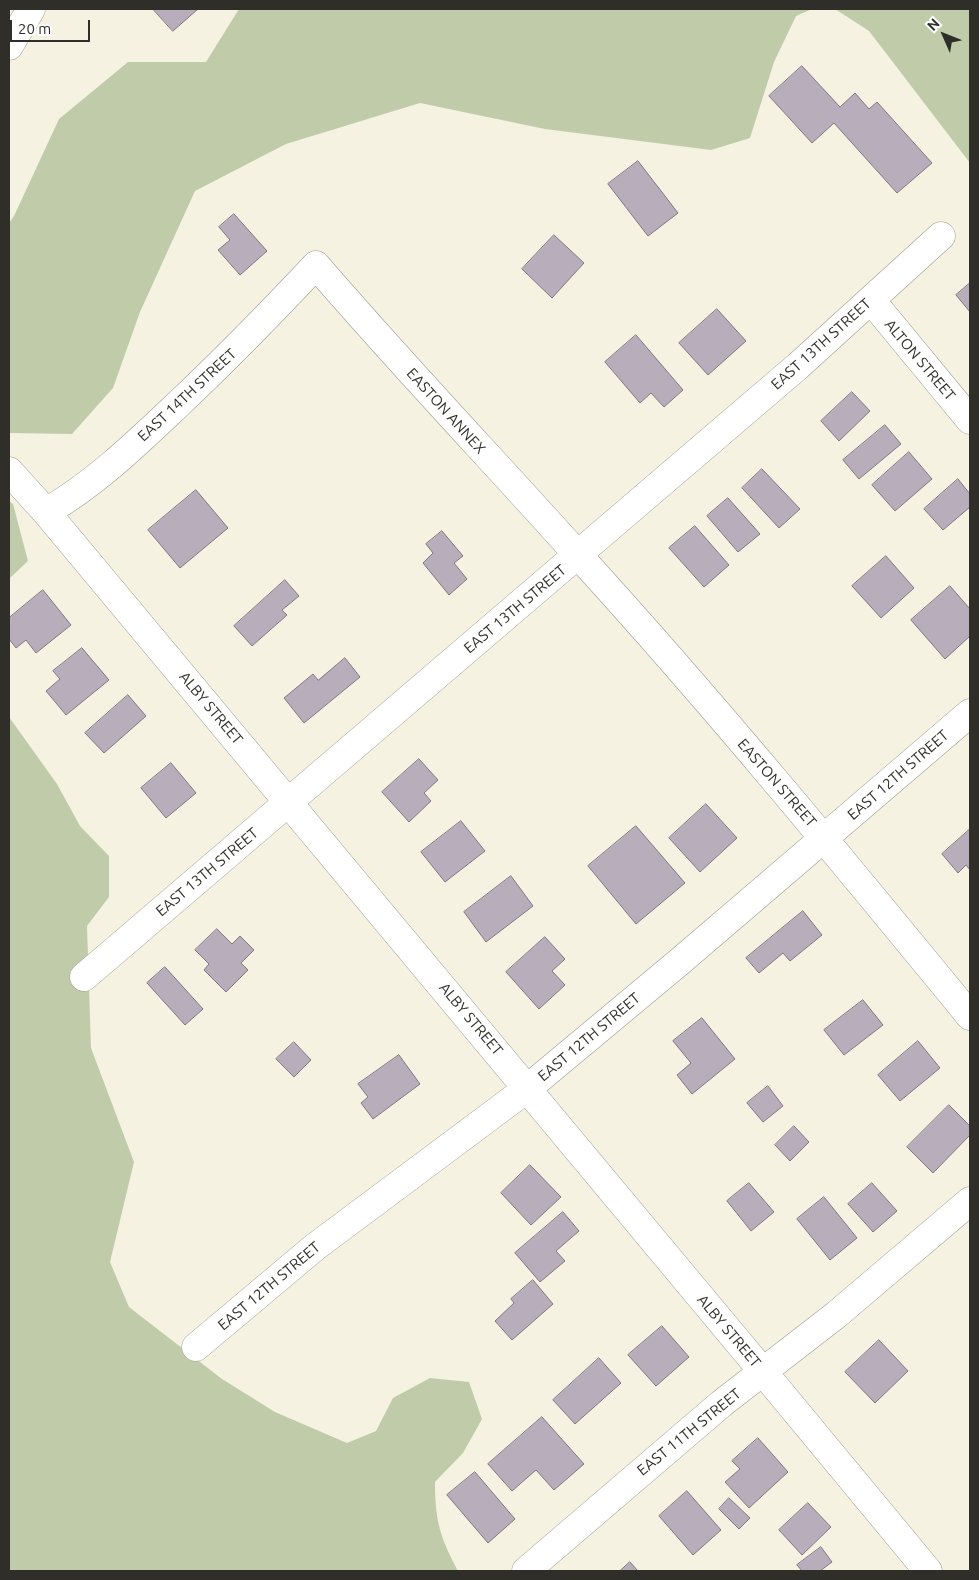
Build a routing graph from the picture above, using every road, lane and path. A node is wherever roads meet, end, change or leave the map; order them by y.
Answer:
1 (31, 9) edge
2 (9, 46) edge
3 (941, 236) dead end
4 (316, 265) joint
5 (871, 300) junction
6 (970, 420) edge
7 (9, 471) edge
8 (46, 512) junction
9 (579, 555) junction
10 (970, 713) edge
11 (290, 802) junction
12 (824, 838) junction
13 (84, 977) dead end
14 (970, 1016) edge
15 (528, 1088) junction
16 (970, 1201) edge
17 (196, 1347) dead end
18 (764, 1373) junction
19 (526, 1571) edge
20 (928, 1571) edge

1 - 2 street
3 - 5 street, EAST 13TH STREET
4 - 8 street, EAST 14TH STREET
4 - 9 street, EASTON ANNEX
5 - 6 street, ALTON STREET
5 - 9 street, EAST 13TH STREET
7 - 8 street, ALBY STREET
8 - 11 street, ALBY STREET
9 - 11 street, EAST 13TH STREET
9 - 12 street, EASTON STREET
10 - 12 street, EAST 12TH STREET
11 - 13 street, EAST 13TH STREET
11 - 15 street, ALBY STREET
12 - 14 street, EASTON STREET
12 - 15 street, EAST 12TH STREET
15 - 17 street, EAST 12TH STREET
15 - 18 street, ALBY STREET
16 - 18 street, EAST 11TH STREET
18 - 19 street, EAST 11TH STREET
18 - 20 street, ALBY STREET

